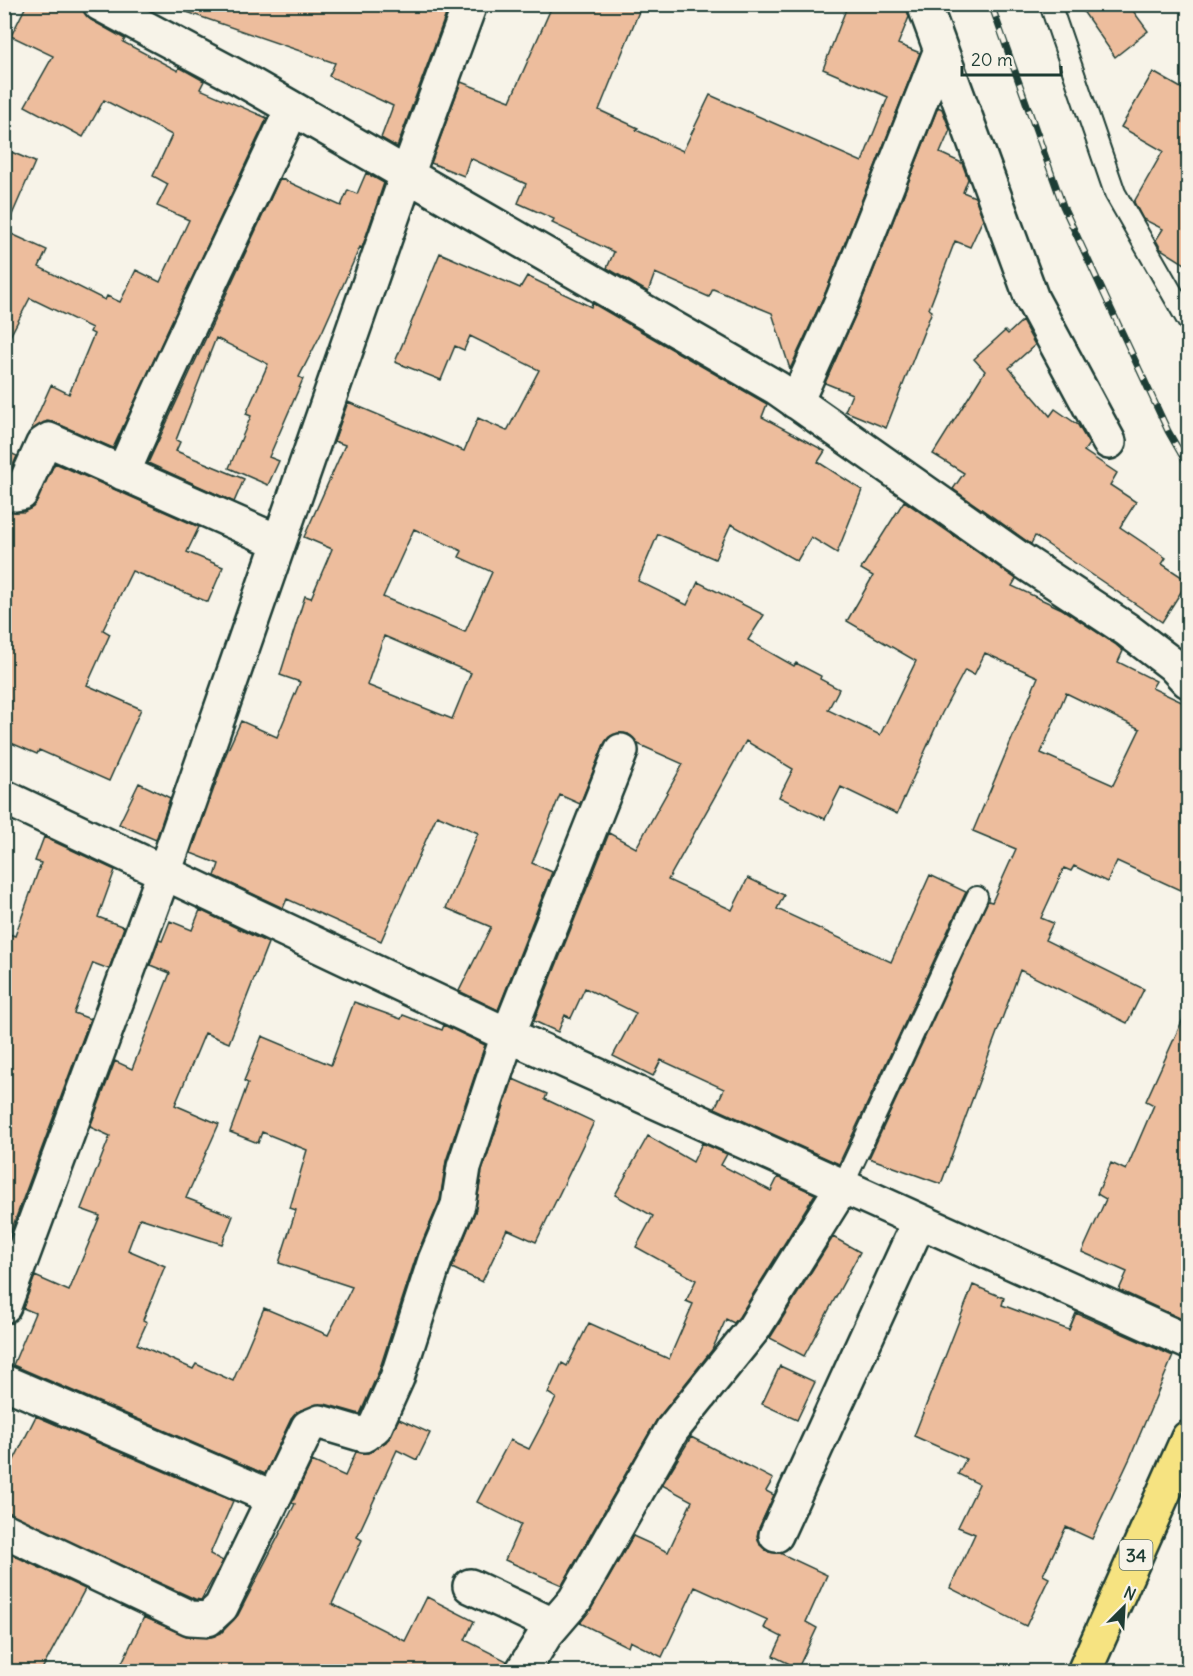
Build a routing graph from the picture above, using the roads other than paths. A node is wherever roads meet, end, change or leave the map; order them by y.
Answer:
1 (100, 4) edge
2 (471, 4) edge
3 (924, 4) edge
4 (1050, 4) edge
5 (940, 52) junction
6 (292, 109) junction
7 (407, 175) junction
8 (1188, 321) edge
9 (796, 402) junction
10 (1109, 442) dead end
11 (123, 473) junction
12 (4, 489) edge
13 (279, 542) junction
14 (1188, 681) edge
15 (621, 751) dead end
16 (4, 797) edge
17 (164, 873) junction
18 (977, 897) dead end
19 (508, 1035) junction
20 (842, 1187) junction
21 (919, 1222) junction
22 (4, 1306) edge
23 (1188, 1342) edge
24 (4, 1382) edge
25 (1188, 1438) edge
26 (274, 1498) junction
27 (4, 1530) edge
28 (776, 1535) dead end
29 (470, 1586) dead end
30 (553, 1625) junction
31 (522, 1671) edge
32 (1084, 1671) edge

1 - 6 street
2 - 7 street
3 - 5 street
4 - 8 lane
5 - 9 street
5 - 10 street
6 - 7 street
6 - 11 street
7 - 9 street
7 - 13 street
9 - 14 street
11 - 12 street
11 - 13 street
13 - 17 street
15 - 19 street
16 - 17 street
17 - 19 street
17 - 22 street
18 - 20 lane
19 - 20 street
19 - 26 street
20 - 21 street
20 - 30 street
21 - 23 street
21 - 28 street
24 - 26 street
25 - 32 highway, 34
26 - 27 street
29 - 30 street
30 - 31 street

